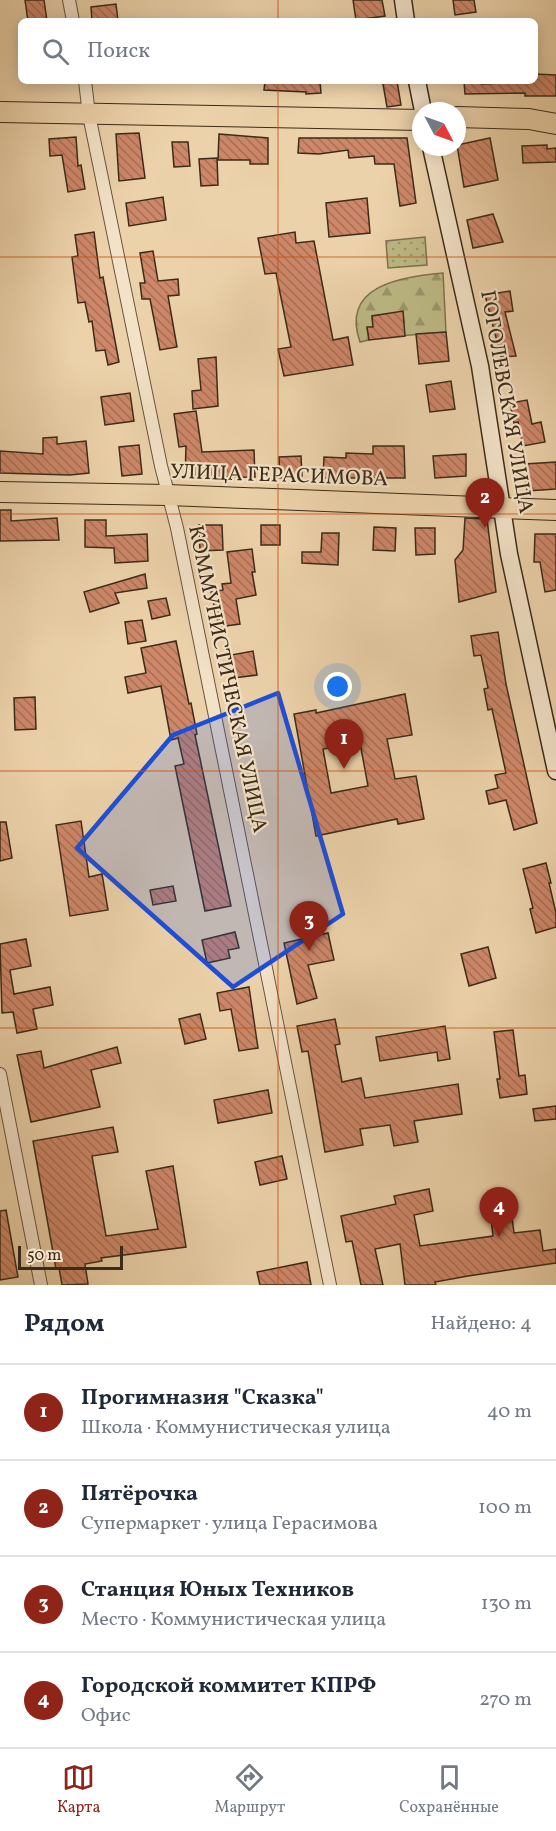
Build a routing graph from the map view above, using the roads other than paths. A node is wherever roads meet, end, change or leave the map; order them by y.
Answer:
1 (69, 0) edge
2 (403, 0) edge
3 (72, 18) edge
4 (406, 18) edge
5 (85, 84) edge
6 (418, 84) edge
7 (421, 102) edge
8 (0, 112) edge
9 (89, 115) junction
10 (466, 117) edge
11 (412, 120) edge
12 (556, 124) edge
13 (433, 156) edge
14 (0, 492) edge
15 (168, 495) junction
16 (504, 509) junction
17 (556, 510) edge
18 (556, 771) edge
19 (0, 1074) edge
20 (41, 1285) edge
21 (330, 1285) edge

1 - 3 street
2 - 4 street
5 - 9 street, КОММУНИСТИЧЕСКАЯ УЛИЦА
6 - 7 street
8 - 9 main road
9 - 11 main road
9 - 15 street, КОММУНИСТИЧЕСКАЯ УЛИЦА
10 - 12 main road
13 - 16 street, ГОГОЛЕВСКАЯ УЛИЦА
14 - 15 main road, УЛИЦА ГЕРАСИМОВА
15 - 16 main road, УЛИЦА ГЕРАСИМОВА
15 - 21 street, КОММУНИСТИЧЕСКАЯ УЛИЦА
16 - 17 main road, УЛИЦА ГЕРАСИМОВА
16 - 18 street, ГОГОЛЕВСКАЯ УЛИЦА
19 - 20 street

